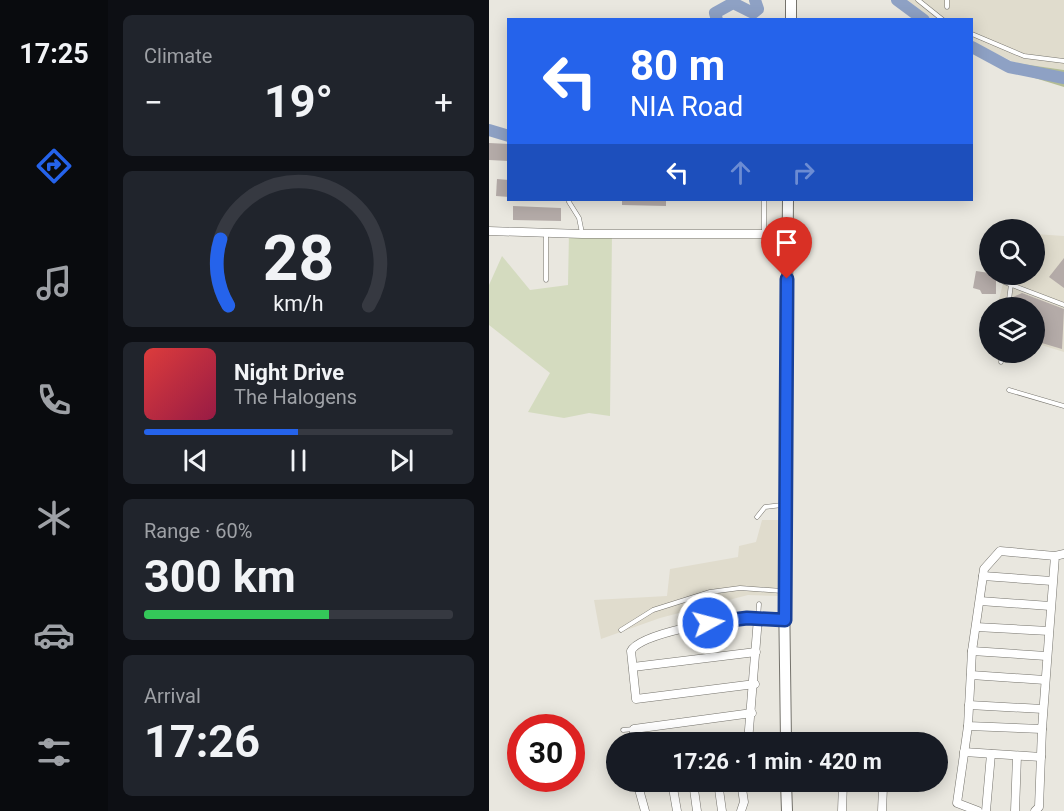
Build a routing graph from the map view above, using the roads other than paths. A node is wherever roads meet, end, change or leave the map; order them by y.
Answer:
1 (791, 0) edge
2 (918, 0) edge
3 (947, 0) edge
4 (947, 7) dead end
5 (791, 18) edge
6 (940, 18) edge
7 (973, 34) edge
8 (1064, 61) edge
9 (764, 201) edge
10 (788, 201) edge
11 (569, 202) dead end
12 (489, 231) edge
13 (546, 232) junction
14 (582, 234) junction
15 (764, 234) junction
16 (788, 234) junction
17 (546, 280) dead end
18 (1014, 285) edge
19 (1064, 305) edge
20 (1009, 390) dead end
21 (1064, 406) edge
22 (786, 504) junction
23 (757, 517) dead end
24 (1064, 554) edge
25 (1055, 556) junction
26 (983, 576) junction
27 (1052, 581) junction
28 (784, 591) junction
29 (979, 601) junction
30 (759, 604) dead end
31 (1050, 606) junction
32 (758, 618) junction
33 (785, 620) junction
34 (976, 627) junction
35 (621, 630) dead end
36 (1049, 631) junction
37 (972, 651) junction
38 (756, 652) junction
39 (1046, 656) junction
40 (633, 667) junction
41 (971, 675) junction
42 (1045, 680) junction
43 (755, 684) junction
44 (969, 705) junction
45 (1043, 709) junction
46 (752, 713) junction
47 (968, 726) junction
48 (634, 729) joint
49 (1042, 729) junction
50 (623, 730) dead end
51 (750, 732) edge
52 (786, 732) edge
53 (964, 752) junction
54 (991, 754) junction
55 (1017, 756) junction
56 (1041, 757) junction
57 (640, 792) edge
58 (674, 792) edge
59 (694, 792) edge
60 (719, 792) edge
61 (742, 792) edge
62 (786, 792) edge
63 (843, 792) edge
64 (883, 792) edge
65 (645, 811) edge
66 (677, 811) edge
67 (697, 811) edge
68 (722, 811) edge
69 (741, 811) edge
70 (787, 811) edge
71 (842, 811) edge
72 (884, 811) edge
73 (978, 811) edge
74 (986, 811) edge
75 (1015, 811) edge
76 (1035, 811) edge

1 - 5 street
2 - 6 lane
3 - 4 lane
7 - 8 lane
9 - 15 lane
10 - 16 street
11 - 14 lane
12 - 13 street
13 - 14 street
13 - 17 lane
14 - 15 street
15 - 16 street
16 - 22 street
18 - 19 lane
20 - 21 lane
22 - 23 lane
22 - 28 street
24 - 25 street
25 - 26 street
25 - 27 street
26 - 27 street
26 - 29 street
27 - 31 street
28 - 33 street
28 - 35 lane
29 - 31 street
29 - 34 street
30 - 32 lane
31 - 36 street
32 - 33 street
32 - 38 street
32 - 40 street
33 - 52 street
34 - 36 street
34 - 37 street
36 - 39 street
37 - 39 street
37 - 41 street
38 - 40 street
38 - 43 street
39 - 42 street
40 - 43 street
41 - 42 street
41 - 44 street
42 - 45 street
43 - 46 street
44 - 45 street
44 - 47 street
45 - 49 street
46 - 48 street
46 - 51 street
47 - 49 street
47 - 53 street
48 - 50 lane
49 - 56 street
53 - 54 street
53 - 73 street
54 - 55 street
54 - 74 street
55 - 56 street
55 - 75 street
56 - 76 street
57 - 65 street
58 - 66 street
59 - 67 street
60 - 68 street
61 - 69 street
62 - 70 street
63 - 71 street
64 - 72 street

